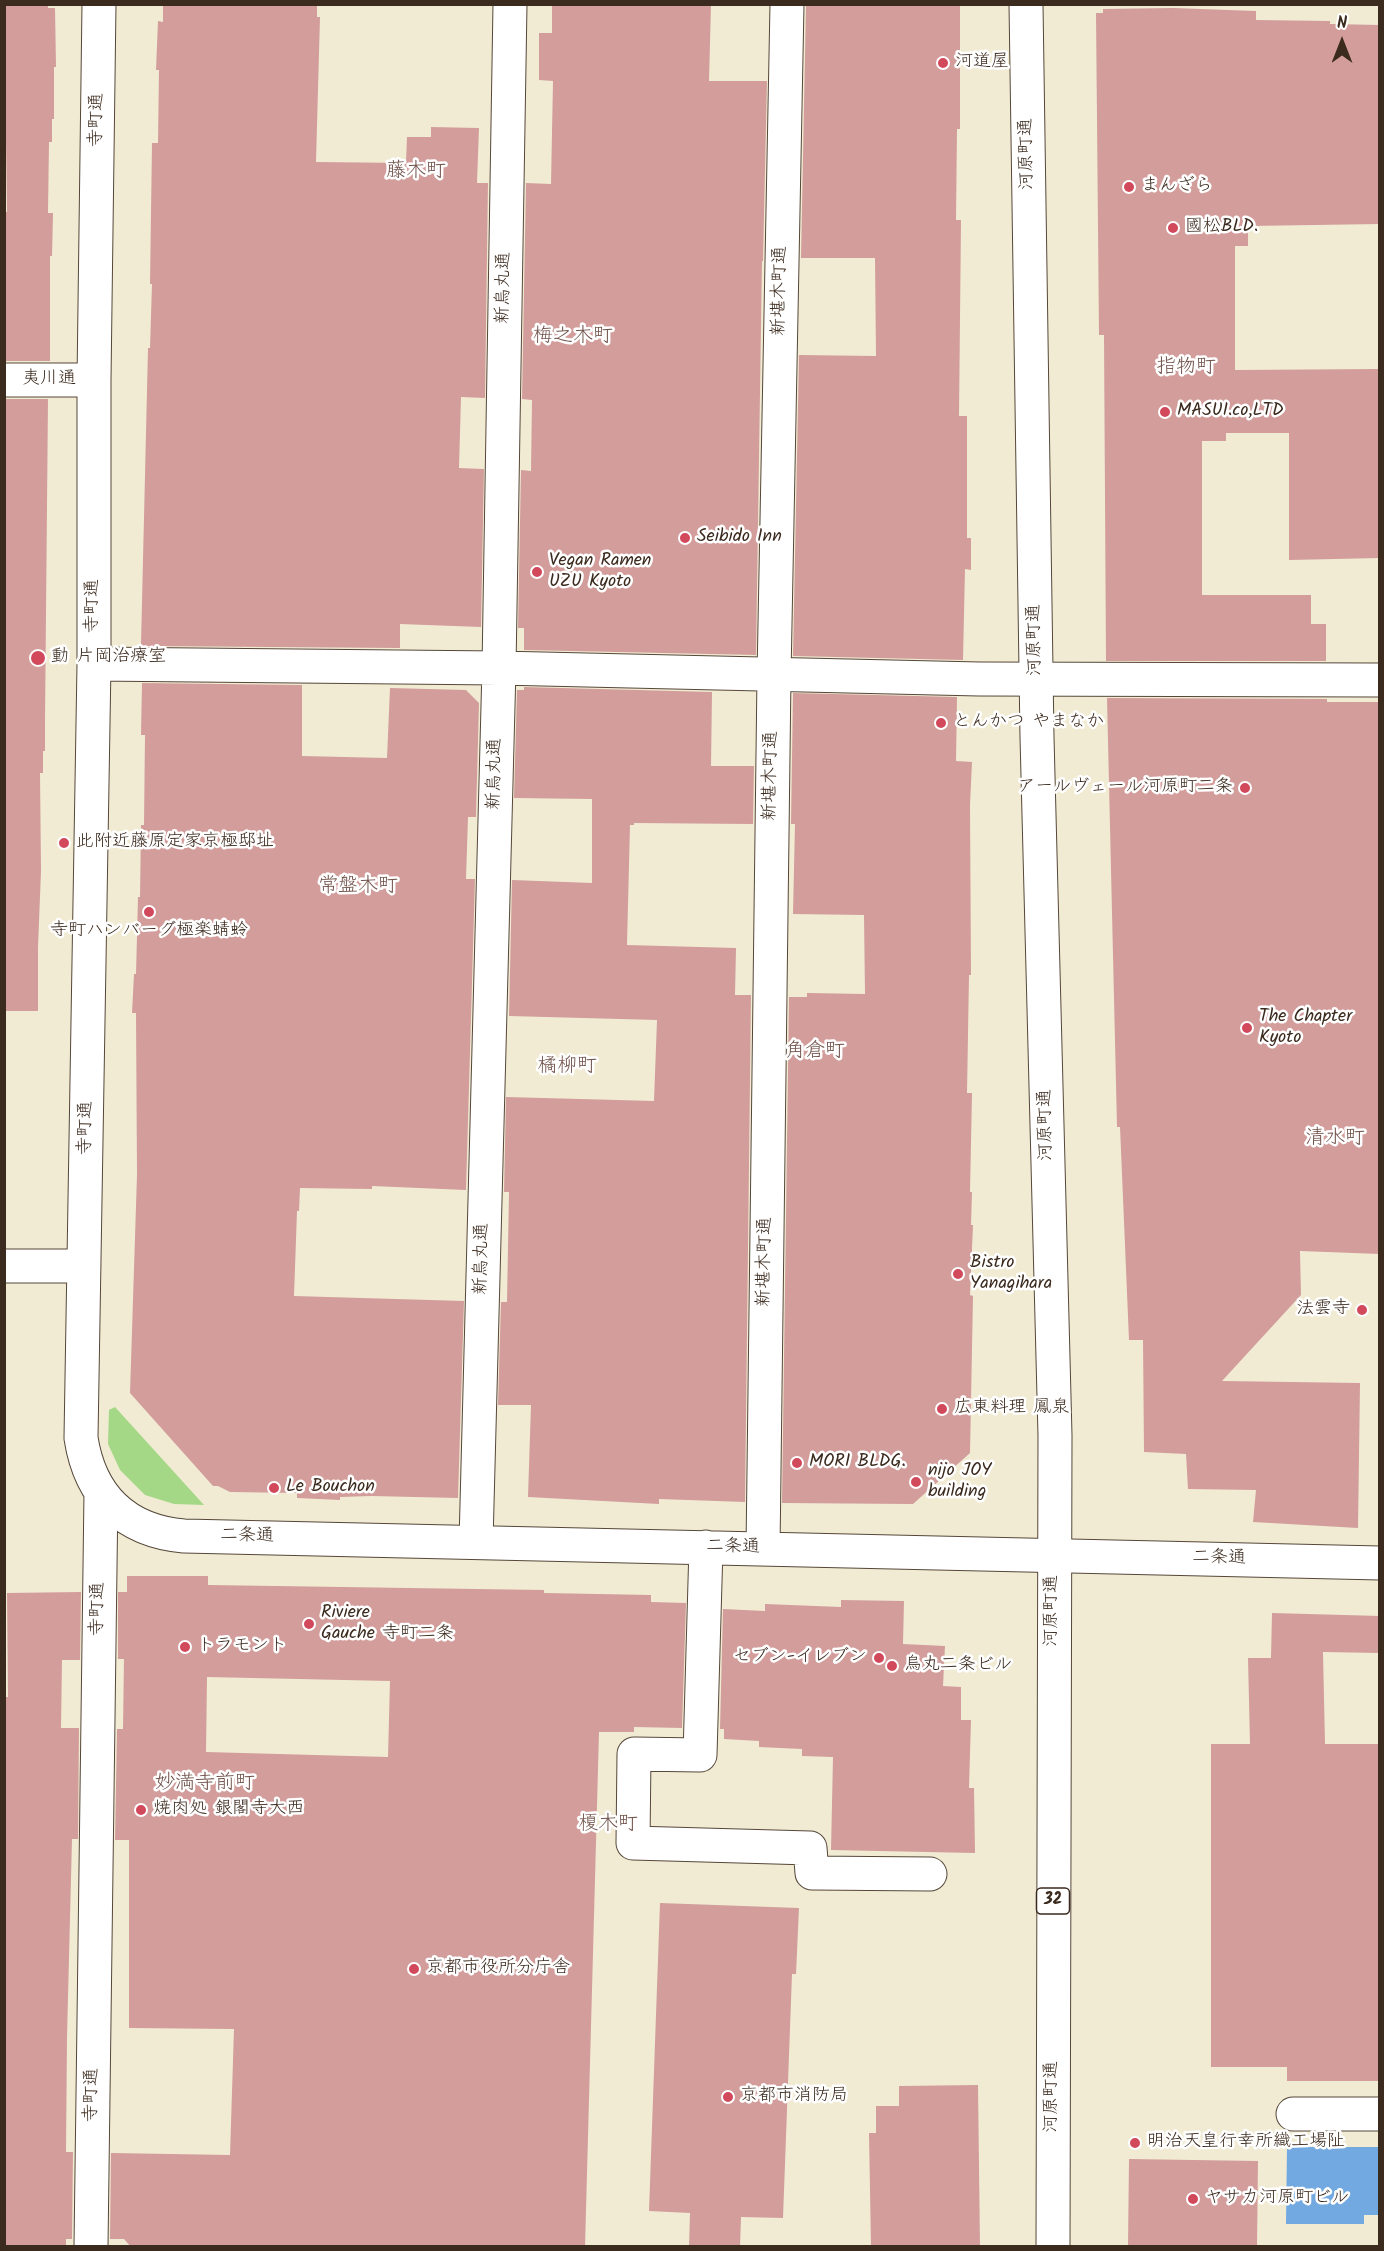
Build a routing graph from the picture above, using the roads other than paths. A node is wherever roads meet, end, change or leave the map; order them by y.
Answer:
1 (99, 4) edge
2 (510, 4) edge
3 (787, 4) edge
4 (1026, 4) edge
5 (4, 380) edge
6 (94, 380) junction
7 (94, 664) junction
8 (499, 668) junction
9 (774, 675) junction
10 (1036, 679) junction
11 (1380, 680) edge
12 (4, 1266) edge
13 (84, 1266) junction
14 (101, 1492) junction
15 (476, 1542) junction
16 (706, 1547) junction
17 (763, 1549) junction
18 (1053, 1555) junction
19 (1380, 1563) edge
20 (930, 1874) dead end
21 (1293, 2114) dead end
22 (1380, 2114) edge
23 (91, 2247) edge
24 (1053, 2247) edge

1 - 6 street, 寺町通
2 - 8 street, 新烏丸通
3 - 9 street, 新堪木町通
4 - 10 street, 河原町通 / 32
5 - 6 street, 夷川通
6 - 7 street, 寺町通
7 - 8 street
7 - 13 street, 寺町通
8 - 9 street
8 - 15 street, 新烏丸通
9 - 10 street
9 - 17 street, 新堪木町通
10 - 11 street
10 - 18 street, 河原町通 / 32
12 - 13 street
13 - 14 street, 寺町通
14 - 15 street, 二条通
14 - 23 street, 寺町通
15 - 16 street, 二条通
16 - 17 street, 二条通
16 - 20 street
17 - 18 street, 二条通
18 - 19 street, 二条通
18 - 24 street, 河原町通 / 32
21 - 22 street

